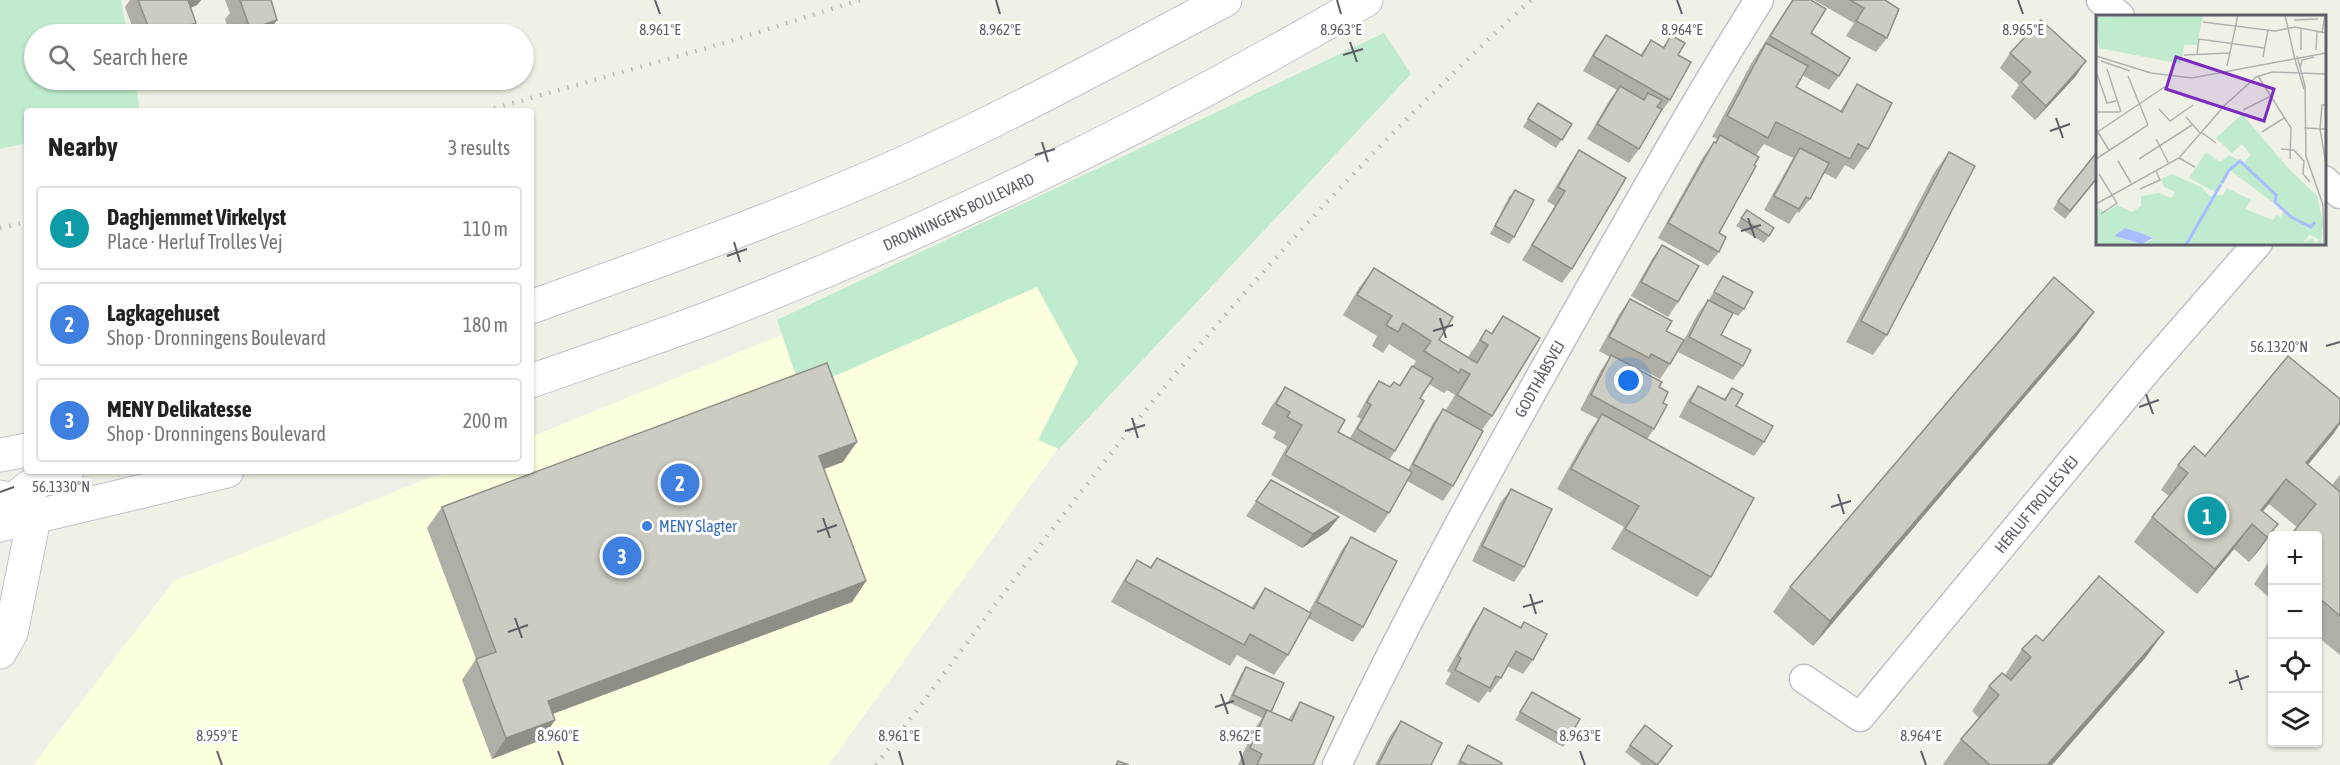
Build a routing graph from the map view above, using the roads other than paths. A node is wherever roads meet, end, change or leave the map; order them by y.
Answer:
1 (1225, 0) edge
2 (1366, 0) edge
3 (1759, 0) edge
4 (2101, 0) edge
5 (2119, 15) edge
6 (2325, 181) edge
7 (2340, 194) edge
8 (2258, 244) edge
9 (534, 305) edge
10 (534, 380) edge
11 (24, 451) edge
12 (0, 455) edge
13 (60, 474) edge
14 (212, 474) edge
15 (9, 512) edge
16 (0, 652) edge
17 (1803, 679) dead end
18 (1337, 765) edge

1 - 9 main road
2 - 10 main road, DRONNINGENS BOULEVARD
3 - 18 street, GODTHÅBSVEJ
4 - 5 street
6 - 7 street
8 - 17 street, HERLUF TROLLES VEJ
11 - 12 main road
13 - 15 main road
14 - 15 main road
15 - 16 main road

